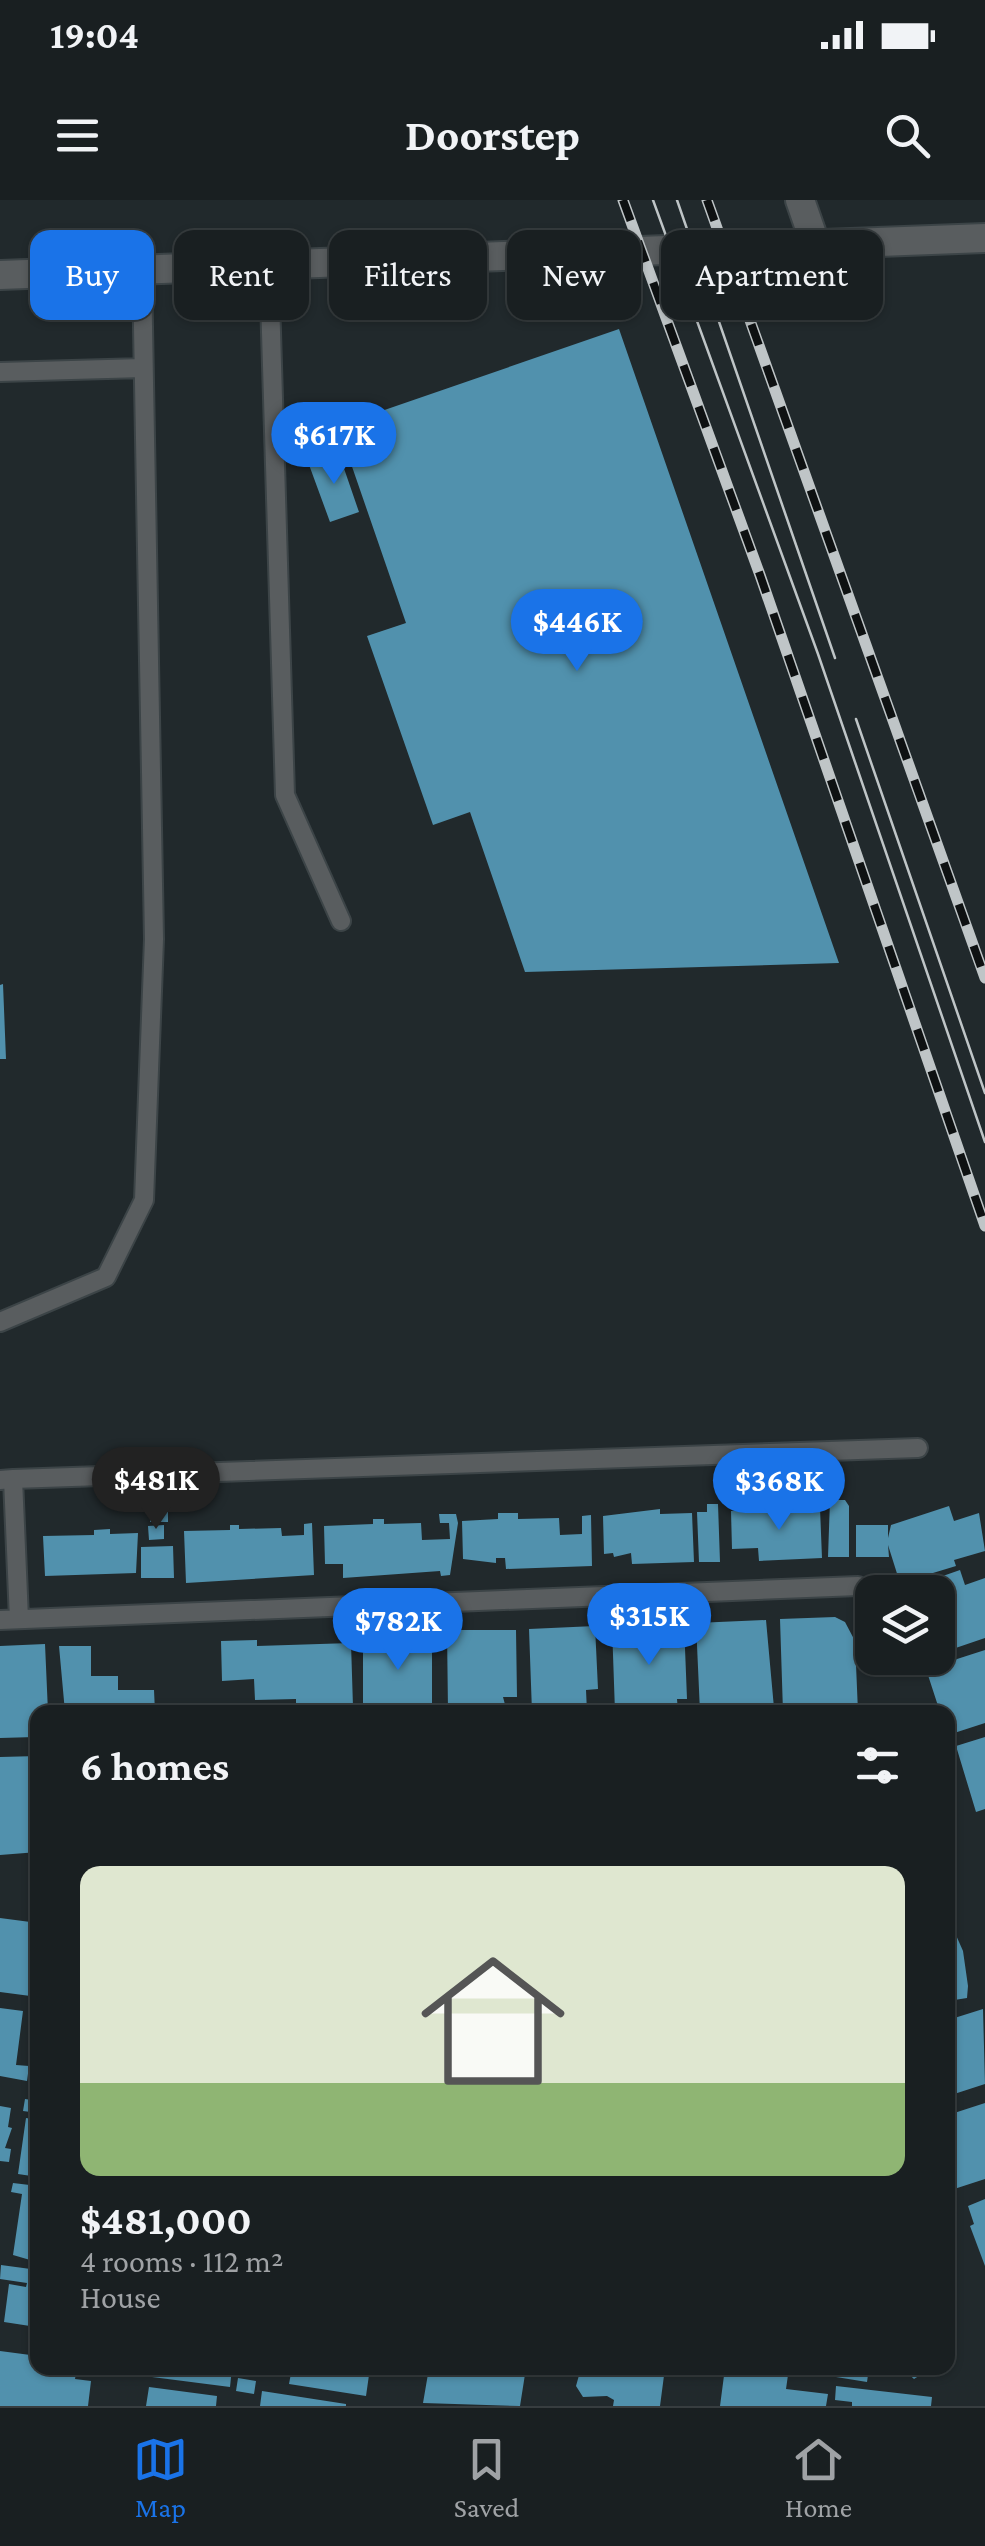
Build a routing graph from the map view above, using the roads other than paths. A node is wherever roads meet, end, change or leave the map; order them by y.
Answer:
1 (800, 200) edge
2 (810, 230) edge
3 (985, 238) edge
4 (883, 241) edge
5 (661, 253) edge
6 (309, 265) edge
7 (30, 275) edge
8 (0, 276) edge
9 (143, 320) edge
10 (271, 320) edge
11 (144, 368) junction
12 (0, 372) edge
13 (340, 921) dead end
14 (0, 1322) edge
15 (918, 1448) dead end
16 (6, 1480) edge
17 (855, 1586) edge
18 (10, 1619) edge

1 - 2 street
3 - 4 street
5 - 6 street
7 - 8 street
9 - 11 lane
10 - 13 lane
11 - 12 lane
11 - 14 lane
15 - 16 lane
16 - 18 lane
17 - 18 lane

